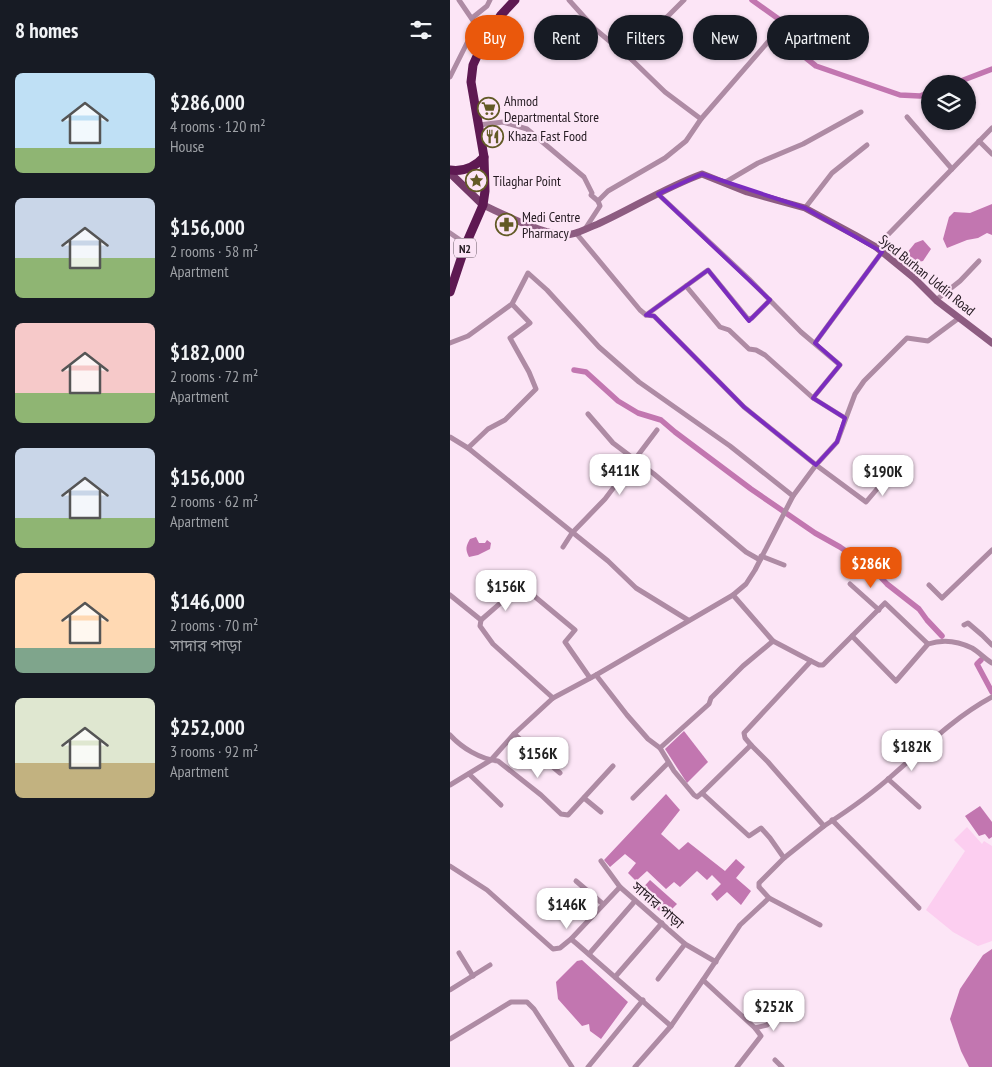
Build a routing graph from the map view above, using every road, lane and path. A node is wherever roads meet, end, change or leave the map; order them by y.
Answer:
1 (459, 0) edge
2 (490, 0) edge
3 (515, 0) edge
4 (570, 0) edge
5 (684, 0) edge
6 (470, 15) edge
7 (476, 15) edge
8 (501, 15) edge
9 (669, 15) edge
10 (608, 40) edge
11 (767, 43) edge
12 (465, 47) edge
13 (475, 60) edge
14 (632, 60) edge
15 (450, 77) edge
16 (861, 112) dead end
17 (907, 117) dead end
18 (702, 119) junction
19 (479, 125) junction
20 (992, 128) edge
21 (979, 141) junction
22 (867, 145) dead end
23 (992, 154) edge
24 (484, 157) junction
25 (952, 169) junction
26 (450, 171) edge
27 (724, 183) junction
28 (658, 194) junction
29 (598, 201) junction
30 (483, 205) junction
31 (805, 208) junction
32 (585, 229) junction
33 (450, 233) edge
34 (576, 233) junction
35 (466, 244) junction
36 (879, 250) junction
37 (979, 261) dead end
38 (686, 286) junction
39 (450, 292) edge
40 (770, 300) junction
41 (936, 300) junction
42 (512, 304) junction
43 (646, 315) junction
44 (959, 318) junction
45 (450, 342) edge
46 (815, 343) junction
47 (992, 343) edge
48 (813, 398) junction
49 (588, 414) dead end
50 (845, 418) junction
51 (658, 430) dead end
52 (450, 437) edge
53 (468, 448) junction
54 (636, 460) junction
55 (900, 462) dead end
56 (816, 465) junction
57 (793, 496) junction
58 (572, 533) junction
59 (563, 547) dead end
60 (992, 550) edge
61 (761, 558) junction
62 (784, 565) dead end
63 (850, 584) dead end
64 (929, 585) dead end
65 (733, 594) junction
66 (450, 595) edge
67 (878, 610) junction
68 (481, 620) junction
69 (688, 620) junction
70 (964, 625) dead end
71 (852, 636) junction
72 (773, 641) junction
73 (928, 644) junction
74 (992, 646) edge
75 (811, 661) junction
76 (992, 663) edge
77 (593, 676) junction
78 (552, 698) junction
79 (990, 698) edge
80 (514, 734) junction
81 (450, 735) edge
82 (751, 745) junction
83 (660, 748) junction
84 (491, 760) junction
85 (668, 762) junction
86 (613, 766) dead end
87 (560, 773) dead end
88 (469, 774) junction
89 (888, 779) junction
90 (450, 785) edge
91 (702, 793) junction
92 (584, 798) junction
93 (633, 798) dead end
94 (501, 805) dead end
95 (919, 807) dead end
96 (601, 812) dead end
97 (832, 820) junction
98 (824, 826) junction
99 (784, 858) junction
100 (601, 861) dead end
101 (450, 866) edge
102 (576, 881) dead end
103 (620, 887) junction
104 (769, 898) junction
105 (635, 901) junction
106 (603, 904) junction
107 (919, 908) dead end
108 (662, 924) junction
109 (820, 925) dead end
110 (571, 939) junction
111 (685, 944) junction
112 (459, 953) dead end
113 (589, 954) junction
114 (716, 962) junction
115 (490, 965) dead end
116 (473, 976) junction
117 (615, 977) junction
118 (658, 979) dead end
119 (703, 980) junction
120 (450, 990) edge
121 (643, 1000) junction
122 (779, 1012) dead end
123 (671, 1026) junction
124 (755, 1028) junction
125 (450, 1039) edge
126 (775, 1060) dead end
127 (572, 1067) edge
128 (588, 1067) edge
129 (635, 1067) edge
130 (737, 1067) edge
131 (782, 1067) edge

1 - 6 street
2 - 7 street
3 - 8 highway, N2
4 - 10 street
5 - 9 street
11 - 18 street
12 - 15 street
13 - 19 highway, N2
14 - 18 street
16 - 27 street
17 - 25 street
18 - 29 street
19 - 24 highway, N2
19 - 29 street
20 - 21 street
21 - 23 street
21 - 25 street
22 - 31 street
24 - 26 highway
24 - 30 highway, N2
25 - 36 street
26 - 30 main road
27 - 28 street, Syed Burhan Uddin Road
27 - 31 street, Syed Burhan Uddin Road
28 - 32 street, Syed Burhan Uddin Road
28 - 40 street
29 - 32 street
30 - 34 street, Syed Burhan Uddin Road
30 - 35 highway, N2
31 - 36 street, Syed Burhan Uddin Road
32 - 34 street, Syed Burhan Uddin Road
33 - 35 street
34 - 43 street
35 - 39 highway, N2
36 - 41 street, Syed Burhan Uddin Road
36 - 46 street
37 - 41 street
38 - 40 street
38 - 43 street
38 - 48 street
40 - 46 street
41 - 44 street, Syed Burhan Uddin Road
42 - 45 street
42 - 53 street
42 - 57 street
43 - 56 street
44 - 47 street, Syed Burhan Uddin Road
44 - 50 street
46 - 48 street
48 - 50 street
49 - 54 street
50 - 56 street
51 - 54 street
52 - 53 street
53 - 58 street
54 - 58 street
54 - 61 street
55 - 56 street
56 - 57 street
57 - 61 street
58 - 59 street
58 - 69 street
60 - 64 street
61 - 62 street
61 - 65 street
63 - 67 street
65 - 69 street
65 - 72 street
66 - 68 street
67 - 71 street
67 - 73 street
68 - 77 street
68 - 78 street
69 - 77 street
70 - 74 street
71 - 73 street
71 - 75 street
72 - 75 street
72 - 83 street
73 - 76 street
75 - 82 street
77 - 78 street
77 - 83 street
78 - 80 street
79 - 89 street
80 - 84 street
80 - 87 street
81 - 84 street
82 - 91 street
82 - 98 street
83 - 85 street
84 - 88 street
84 - 92 street
85 - 91 street
85 - 93 street
86 - 92 street
88 - 90 street
88 - 94 street
89 - 95 street
89 - 97 street
91 - 99 street
92 - 96 street
97 - 98 street
97 - 107 street
98 - 99 street
99 - 104 street
100 - 103 street
101 - 110 street
102 - 106 street
103 - 105 street, সাদার পাড়া
103 - 106 street, সাদার পাড়া
104 - 109 street
104 - 114 street
105 - 108 street, সাদার পাড়া
105 - 113 street
106 - 110 street, সাদার পাড়া
108 - 111 street, সাদার পাড়া
108 - 117 street
110 - 113 street
111 - 114 street, সাদার পাড়া
111 - 118 street
112 - 116 street
113 - 117 street
114 - 119 street
115 - 116 street
116 - 120 street
117 - 121 street
119 - 123 street
119 - 124 street
121 - 123 street
121 - 128 street
122 - 124 street
123 - 129 street
124 - 130 street
125 - 127 street
126 - 131 street

